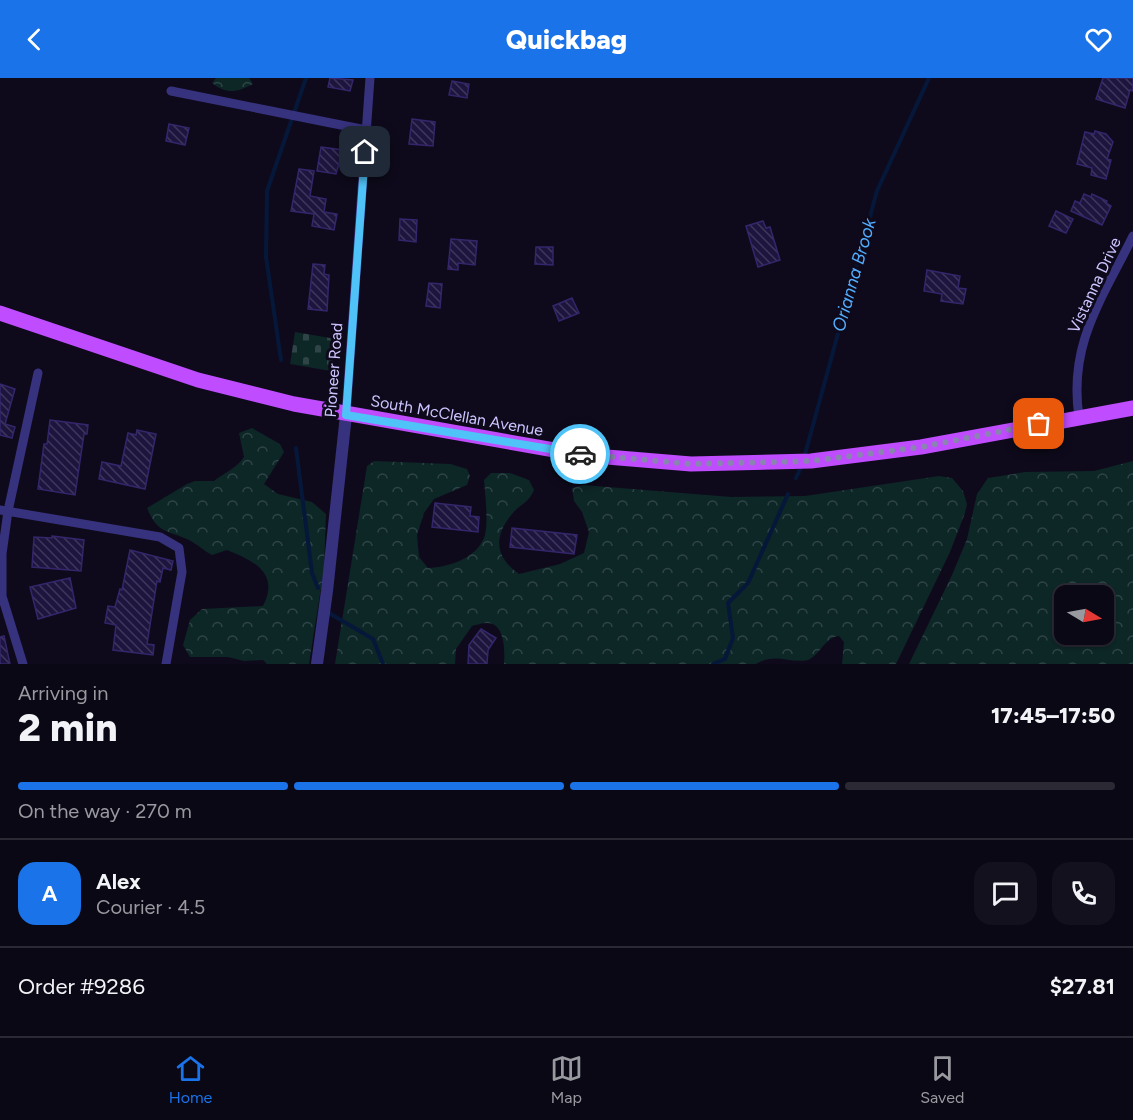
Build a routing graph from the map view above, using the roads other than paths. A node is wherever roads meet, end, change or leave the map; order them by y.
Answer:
1 (370, 78) edge
2 (171, 91) dead end
3 (366, 130) junction
4 (1133, 236) edge
5 (0, 313) edge
6 (38, 373) dead end
7 (1133, 408) edge
8 (346, 415) junction
9 (1079, 417) junction
10 (4, 511) edge
11 (23, 664) edge
12 (166, 664) edge
13 (317, 664) edge

1 - 3 street, Pioneer Road
2 - 3 street
3 - 8 street, Pioneer Road
4 - 9 street, Vistanna Drive
5 - 8 main road, South McClellan Avenue
6 - 10 street
7 - 9 main road, South McClellan Avenue
8 - 9 main road, South McClellan Avenue
8 - 13 street, Pioneer Road
10 - 11 street
10 - 12 street

